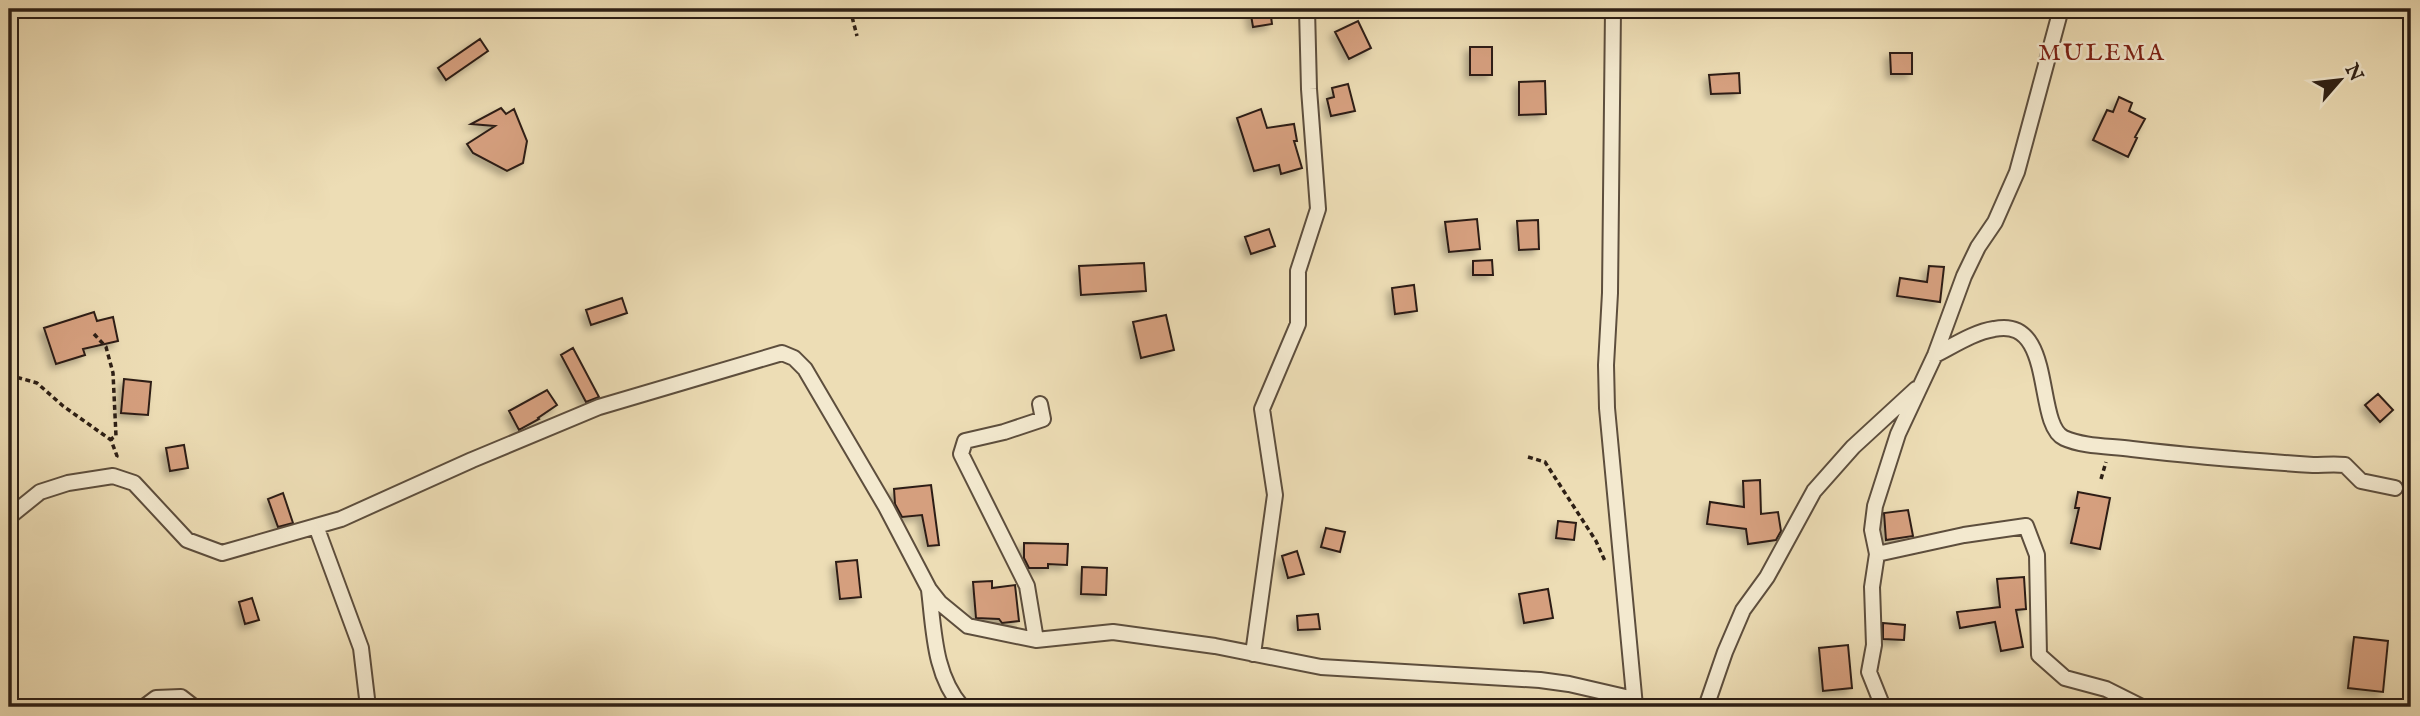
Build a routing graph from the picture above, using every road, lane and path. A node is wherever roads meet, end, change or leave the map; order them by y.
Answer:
1 (850, 9) edge
2 (1307, 9) edge
3 (1612, 9) edge
4 (2061, 9) edge
5 (857, 36) dead end
6 (94, 334) dead end
7 (1935, 355) junction
8 (9, 375) edge
9 (1923, 383) junction
10 (1040, 404) dead end
11 (111, 440) junction
12 (1528, 457) dead end
13 (105, 477) junction
14 (2395, 488) dead end
15 (9, 517) edge
16 (316, 526) junction
17 (1877, 554) junction
18 (1622, 571) junction
19 (929, 589) junction
20 (1036, 640) junction
21 (1253, 654) junction
22 (1635, 703) edge
23 (144, 707) edge
24 (194, 707) edge
25 (368, 707) edge
26 (962, 707) edge
27 (1706, 707) edge
28 (1883, 707) edge
29 (2142, 707) edge

1 - 5 path
2 - 21 street
3 - 18 street
4 - 7 street
6 - 11 path
7 - 9 street
7 - 14 street
8 - 11 path
9 - 17 street
9 - 27 street
10 - 20 street
11 - 13 path
12 - 18 path
13 - 15 street
13 - 16 street
16 - 19 street
16 - 25 street
17 - 28 street
17 - 29 street
18 - 22 street
19 - 20 street
19 - 26 street
20 - 21 street
21 - 22 street
23 - 24 street

